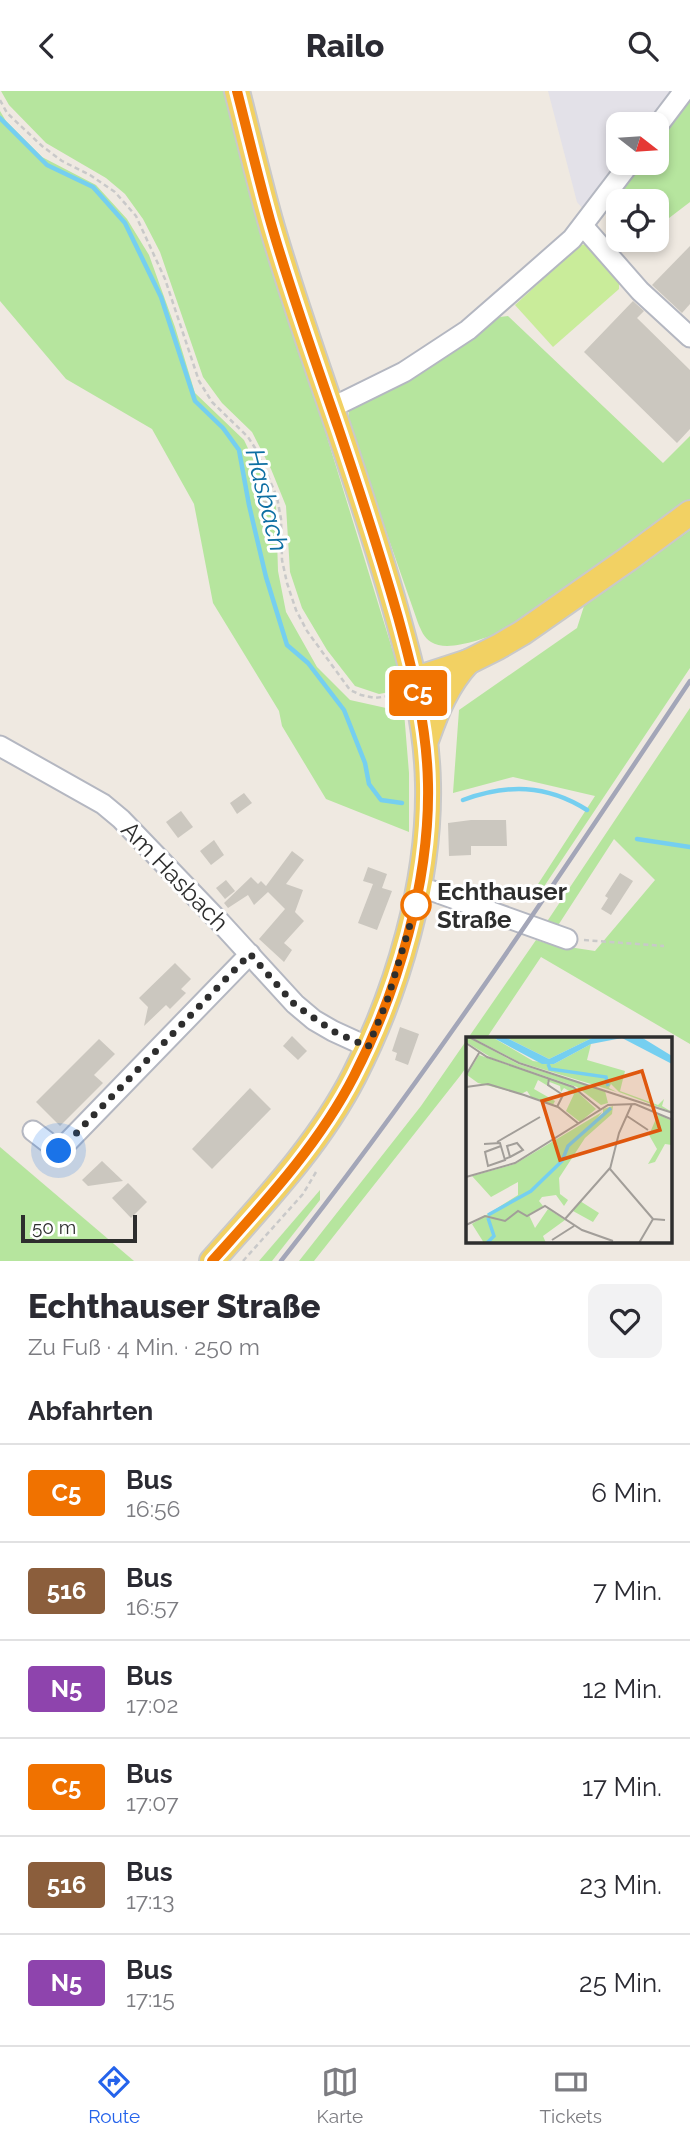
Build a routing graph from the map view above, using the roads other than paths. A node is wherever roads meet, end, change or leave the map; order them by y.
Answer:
1 (237, 91) edge
2 (684, 91) edge
3 (668, 112) edge
4 (621, 175) edge
5 (583, 226) junction
6 (690, 337) edge
7 (331, 408) junction
8 (690, 513) edge
9 (468, 662) junction
10 (416, 680) junction
11 (426, 743) junction
12 (0, 746) edge
13 (419, 888) junction
14 (567, 939) road end
15 (250, 954) junction
16 (368, 1047) junction
17 (33, 1131) dead end
18 (212, 1261) edge

1 - 7 main road
2 - 3 street
4 - 5 street
5 - 6 street
5 - 7 street
7 - 10 main road
8 - 9 main road
9 - 10 main road
9 - 11 main road
10 - 11 main road
11 - 13 main road
12 - 15 street, Am Hasbach
13 - 14 street
13 - 16 main road
15 - 16 street, Am Hasbach
15 - 17 street
16 - 18 main road

